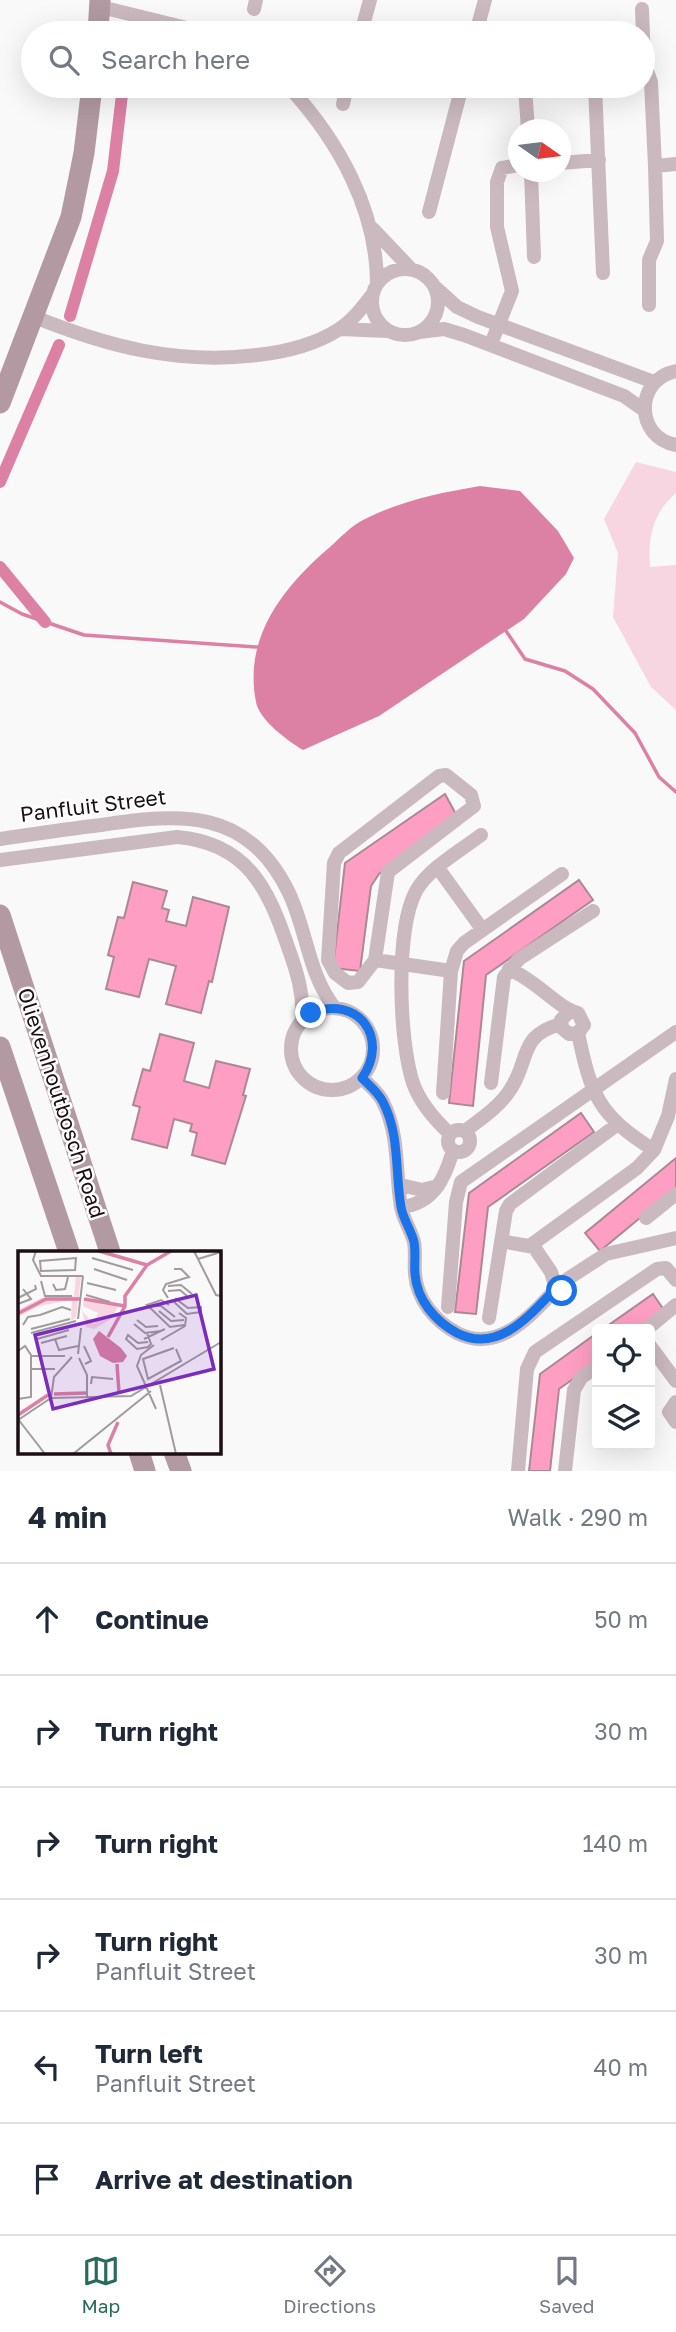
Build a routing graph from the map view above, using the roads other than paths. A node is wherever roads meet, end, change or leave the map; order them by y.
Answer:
1 (370, 0) edge
2 (485, 0) edge
3 (100, 3) edge
4 (642, 9) dead end
5 (99, 21) edge
6 (164, 21) edge
7 (364, 21) edge
8 (479, 21) edge
9 (642, 21) edge
10 (91, 98) edge
11 (297, 98) edge
12 (344, 98) edge
13 (459, 98) edge
14 (526, 98) edge
15 (596, 98) edge
16 (652, 98) edge
17 (343, 104) dead end
18 (527, 119) edge
19 (599, 160) junction
20 (571, 162) edge
21 (676, 164) edge
22 (655, 166) junction
23 (508, 167) edge
24 (531, 182) edge
25 (429, 212) dead end
26 (373, 228) junction
27 (534, 257) dead end
28 (411, 269) junction
29 (603, 273) dead end
30 (435, 287) junction
31 (374, 290) junction
32 (649, 305) dead end
33 (33, 316) junction
34 (498, 325) junction
35 (340, 329) junction
36 (388, 331) junction
37 (419, 332) junction
38 (491, 344) junction
39 (674, 370) edge
40 (654, 382) junction
41 (0, 403) edge
42 (644, 410) junction
43 (676, 445) edge
44 (481, 835) dead end
45 (0, 839) edge
46 (0, 860) edge
47 (438, 869) junction
48 (562, 874) dead end
49 (593, 911) dead end
50 (0, 915) edge
51 (482, 929) junction
52 (375, 960) junction
53 (403, 963) junction
54 (509, 970) junction
55 (451, 971) junction
56 (334, 1007) junction
57 (565, 1018) junction
58 (302, 1020) junction
59 (676, 1031) edge
60 (0, 1047) edge
61 (362, 1078) junction
62 (676, 1079) edge
63 (491, 1083) dead end
64 (592, 1090) junction
65 (443, 1093) dead end
66 (618, 1124) junction
67 (458, 1133) junction
68 (654, 1150) junction
69 (401, 1185) junction
70 (438, 1186) junction
71 (676, 1194) edge
72 (401, 1208) junction
73 (646, 1218) dead end
74 (676, 1238) edge
75 (501, 1241) junction
76 (531, 1245) junction
77 (69, 1251) edge
78 (110, 1251) edge
79 (676, 1280) edge
80 (559, 1283) junction
81 (676, 1305) edge
82 (448, 1307) dead end
83 (489, 1318) dead end
84 (653, 1324) edge
85 (592, 1370) edge
86 (676, 1402) edge
87 (676, 1422) edge
88 (140, 1454) edge
89 (175, 1454) edge
90 (145, 1471) edge
91 (181, 1471) edge
92 (519, 1471) edge
93 (565, 1471) edge

1 - 7 street
2 - 8 street
3 - 5 main road
3 - 6 street
4 - 9 street
10 - 33 main road
11 - 26 street
12 - 17 street
13 - 25 street
14 - 18 street
15 - 19 street
16 - 22 street
19 - 20 street
19 - 29 street
21 - 22 street
22 - 32 street
23 - 34 street
24 - 27 street
26 - 28 street
26 - 31 street
28 - 30 street
28 - 31 street
30 - 34 street
30 - 37 street
31 - 35 street
31 - 36 street
33 - 35 street
33 - 41 main road
34 - 38 street
34 - 40 street
35 - 36 street
36 - 37 street
37 - 38 street
38 - 42 street
39 - 40 street
40 - 42 street
42 - 43 street
44 - 47 street
45 - 56 street, Panfluit Street
46 - 58 street, Panfluit Street
47 - 51 street
47 - 53 street
48 - 51 street
49 - 54 street
50 - 78 main road, Olievenhoutbosch Road
51 - 55 street
52 - 52 street
52 - 53 street
53 - 55 street
53 - 67 street
54 - 57 street
54 - 63 street
55 - 65 street
56 - 58 street
56 - 61 street
57 - 64 street
57 - 67 street
58 - 61 street, Panfluit Street
59 - 64 street
60 - 77 main road, Olievenhoutbosch Road
61 - 69 street
62 - 68 street
64 - 66 street
64 - 82 street
66 - 68 street
66 - 75 street
67 - 70 street
68 - 76 street
69 - 70 street
69 - 72 street
70 - 72 street
71 - 73 street
72 - 80 street
74 - 80 street
75 - 76 street
75 - 83 street
76 - 80 street
79 - 92 street
81 - 84 street
85 - 93 street
86 - 87 street
88 - 90 main road
89 - 91 main road

